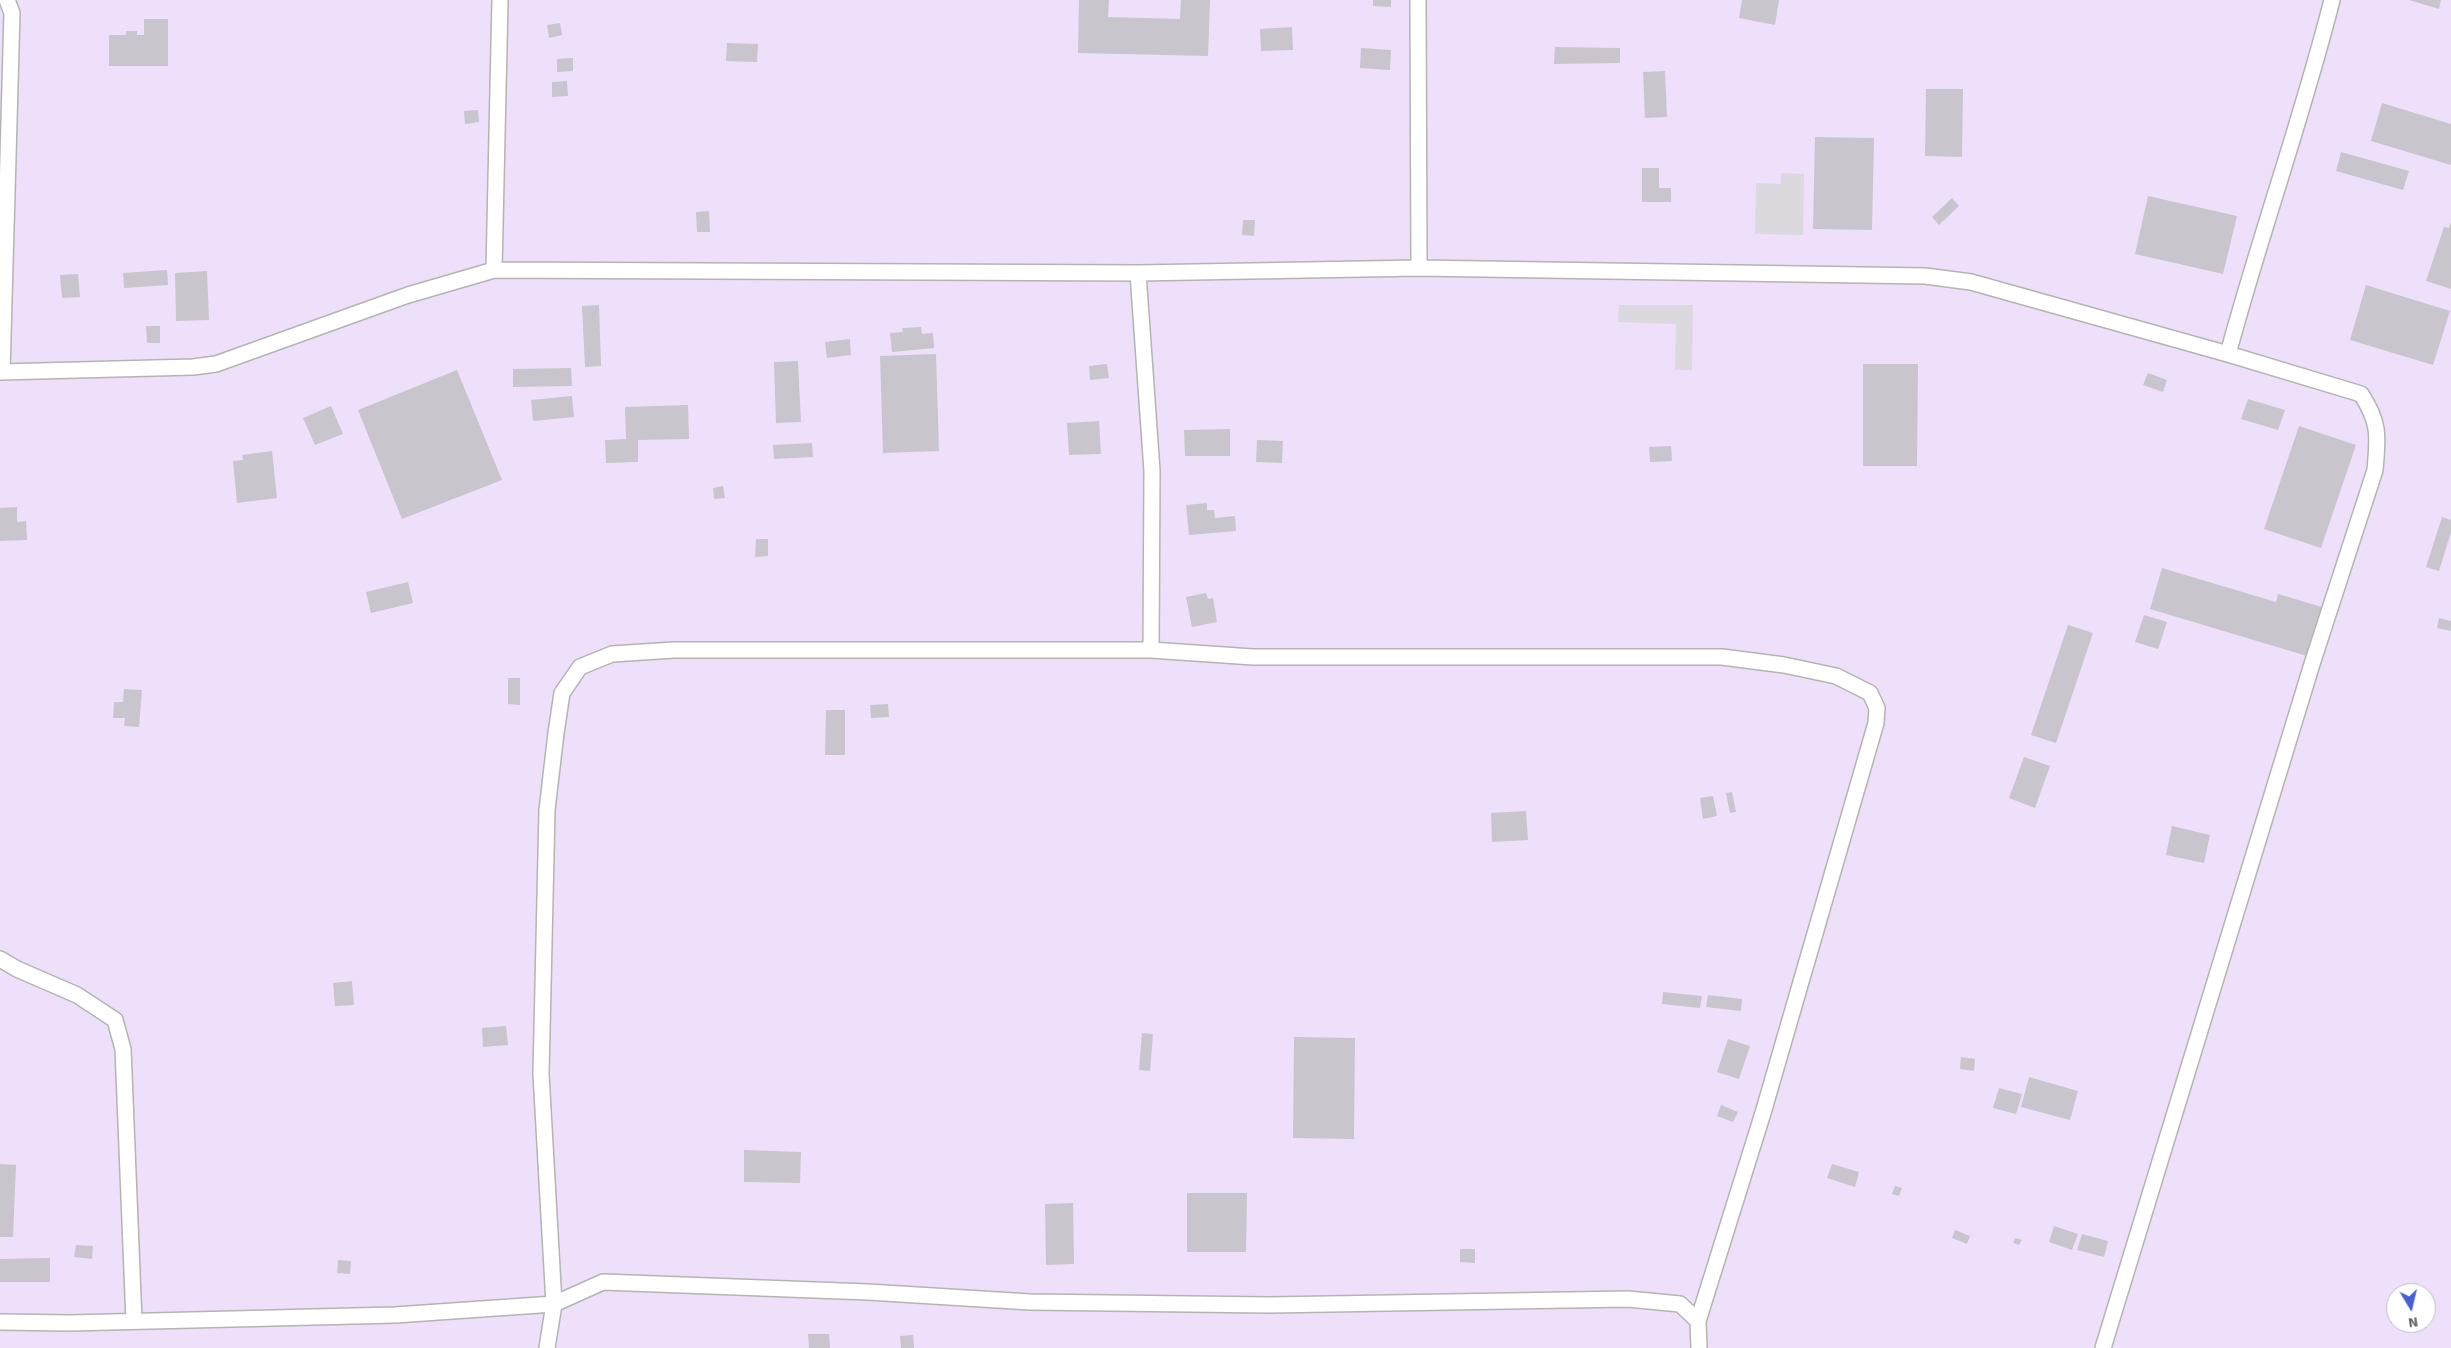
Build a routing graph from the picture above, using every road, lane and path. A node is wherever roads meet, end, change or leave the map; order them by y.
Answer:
1 (7, 0) edge
2 (500, 0) edge
3 (1418, 0) edge
4 (2332, 0) edge
5 (1419, 268) junction
6 (494, 270) junction
7 (1138, 273) junction
8 (2228, 354) junction
9 (1, 372) edge
10 (1151, 650) junction
11 (0, 958) edge
12 (554, 1304) junction
13 (134, 1321) junction
14 (1698, 1321) junction
15 (0, 1322) edge
16 (547, 1348) edge
17 (1699, 1348) edge
18 (2103, 1348) edge

1 - 9 street
2 - 6 street
3 - 5 street
4 - 8 street
5 - 7 street
5 - 8 street
6 - 7 street
6 - 9 street
7 - 10 street
8 - 18 street
10 - 12 street
10 - 14 street
11 - 13 street
12 - 13 street
12 - 14 street
12 - 16 street
13 - 15 street
14 - 17 street

